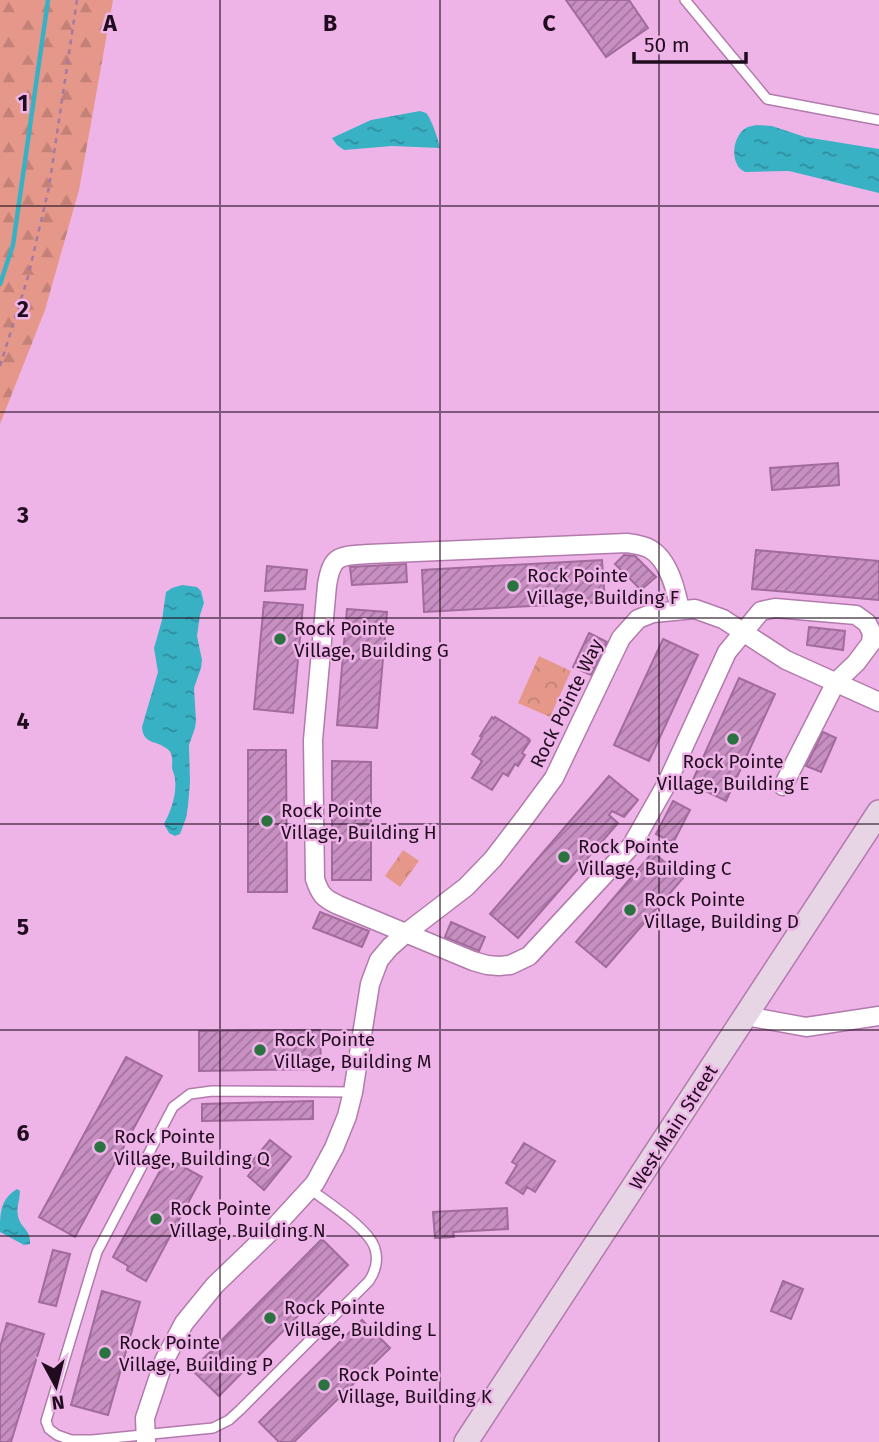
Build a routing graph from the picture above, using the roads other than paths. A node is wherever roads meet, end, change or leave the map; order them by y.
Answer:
1 (685, 0) edge
2 (879, 120) edge
3 (680, 610) junction
4 (743, 633) junction
5 (836, 682) junction
6 (879, 702) edge
7 (783, 786) dead end
8 (879, 811) edge
9 (406, 933) junction
10 (746, 1016) junction
11 (879, 1016) edge
12 (353, 1092) junction
13 (310, 1189) junction
14 (146, 1439) edge
15 (466, 1442) edge

1 - 2 lane
3 - 4 street, Rock Pointe Way
3 - 9 street, Rock Pointe Way
3 - 9 street
4 - 5 street, Rock Pointe Way
4 - 5 street
4 - 9 street
5 - 6 street, Rock Pointe Way
5 - 7 street
8 - 10 main road, West Main Street
9 - 12 street, Rock Pointe Way
10 - 11 street
10 - 15 main road, West Main Street
12 - 13 street, Rock Pointe Way
12 - 14 lane
13 - 14 street, Rock Pointe Way
13 - 14 lane

